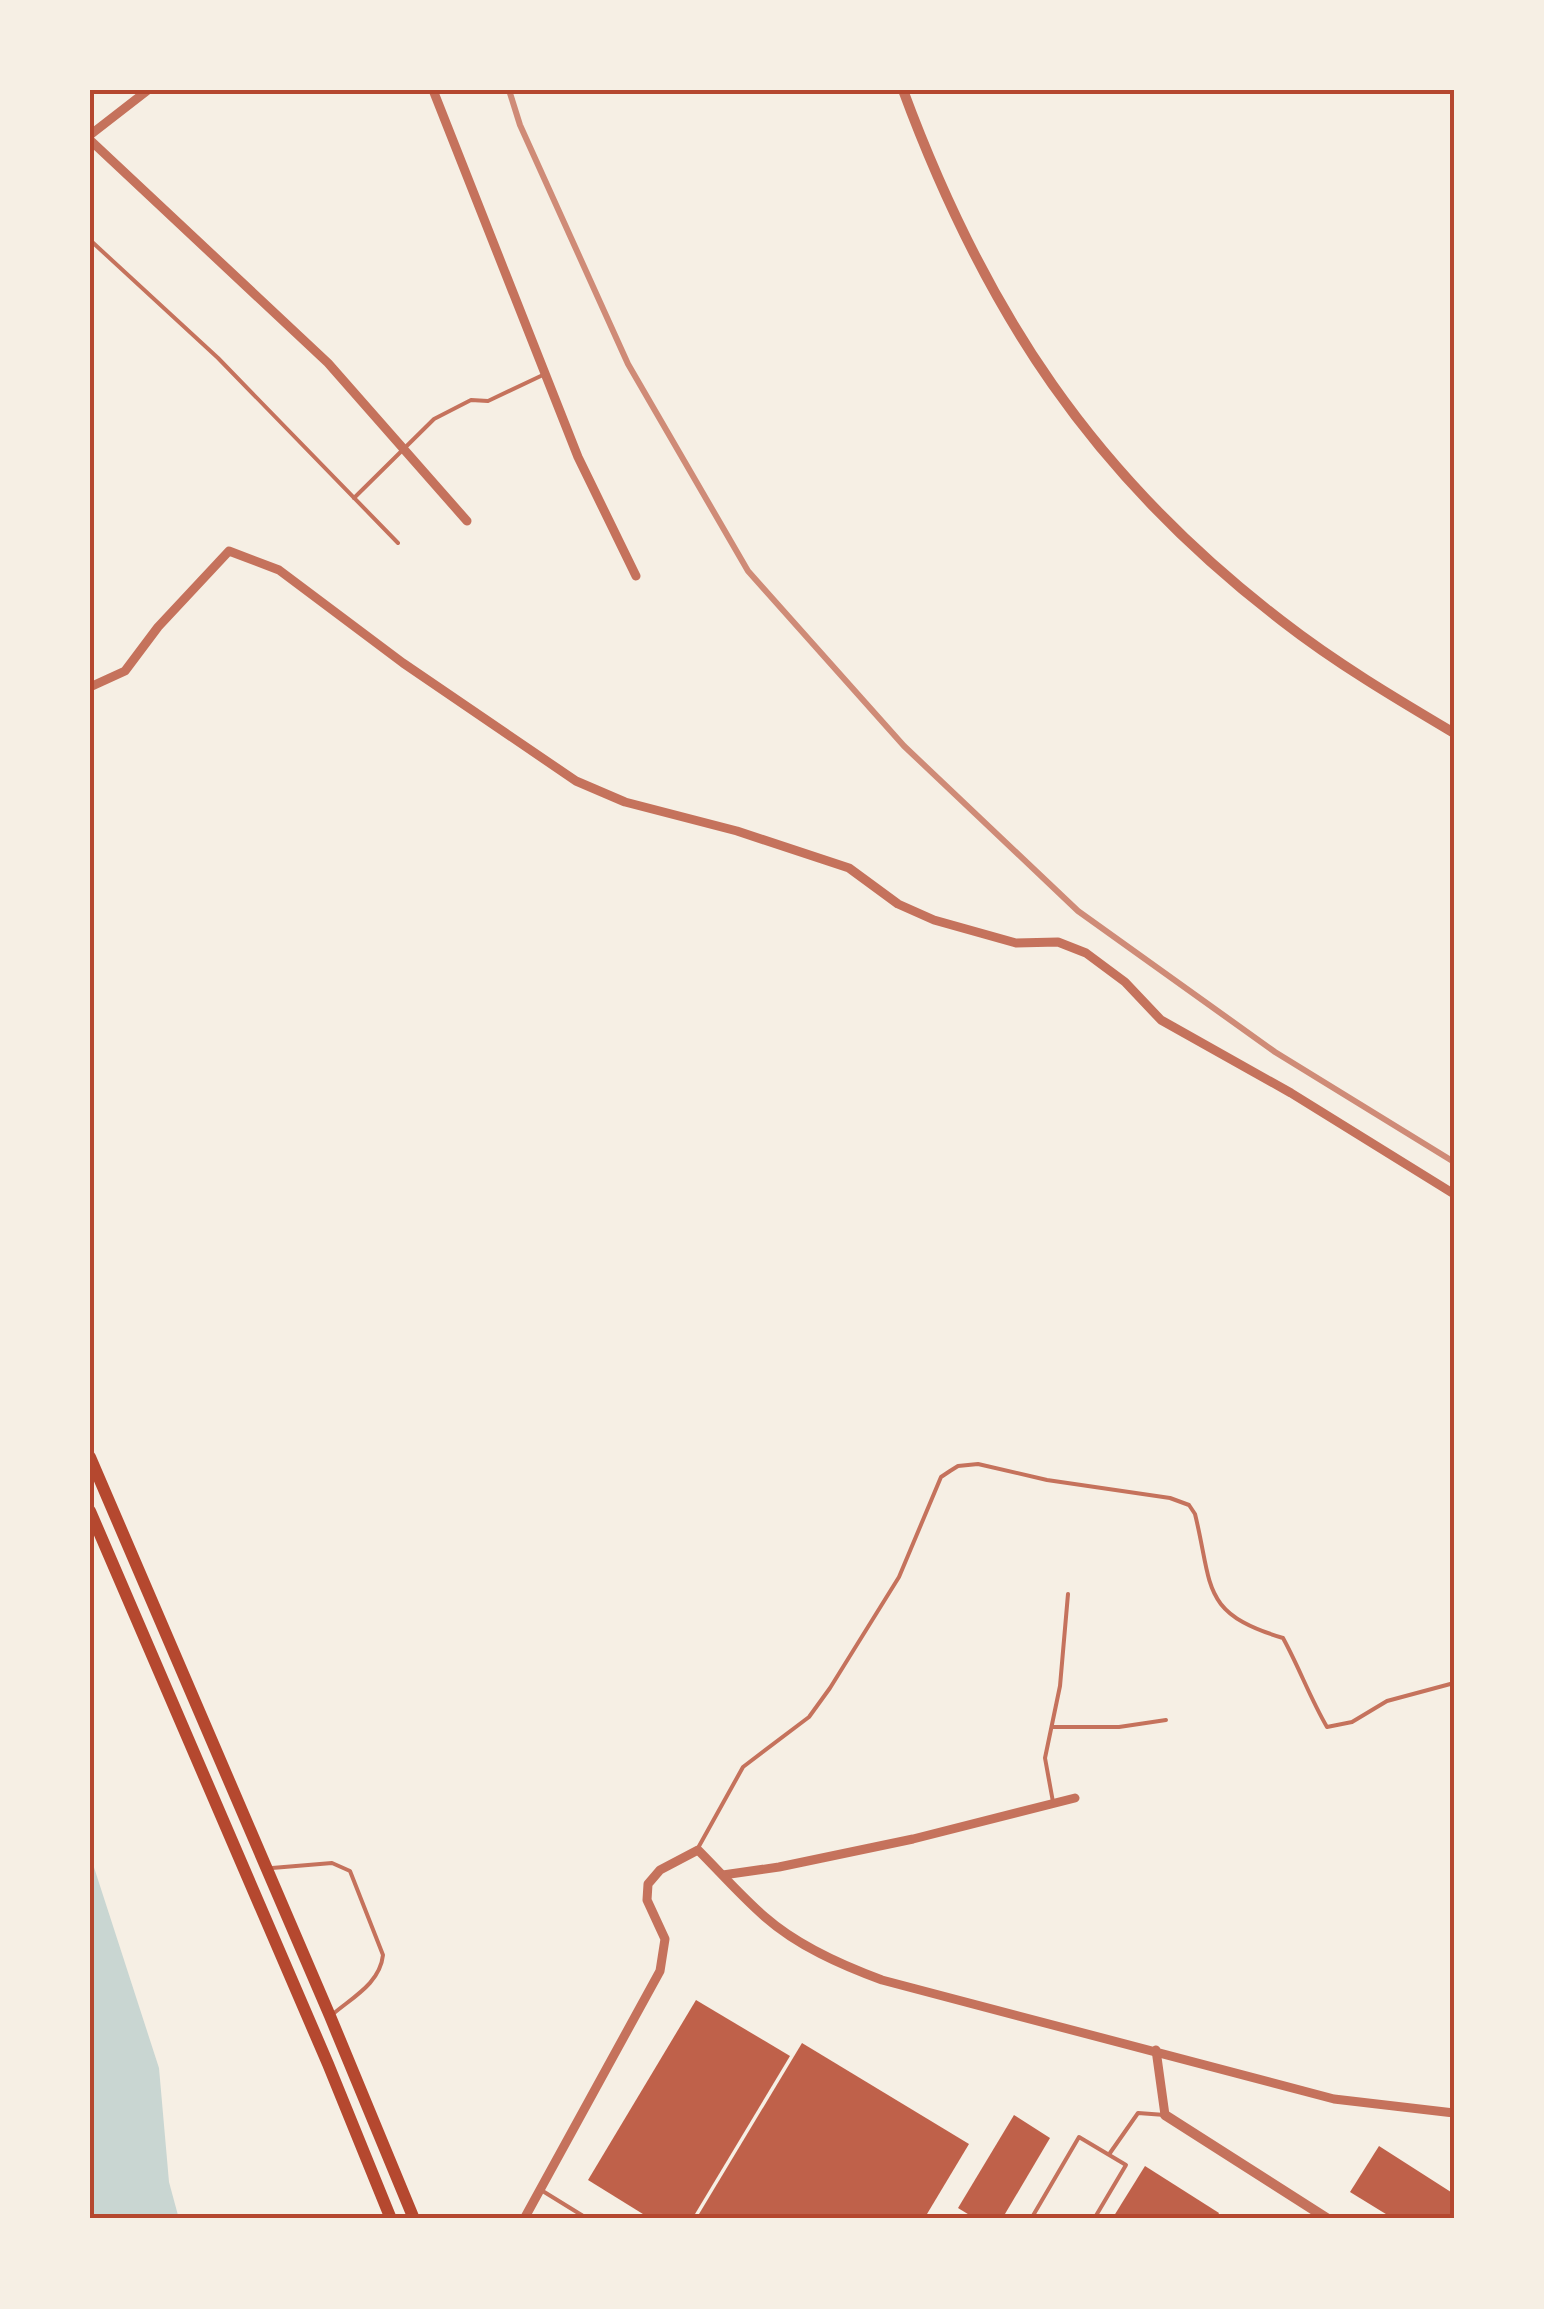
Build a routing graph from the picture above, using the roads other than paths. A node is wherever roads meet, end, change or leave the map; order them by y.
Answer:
1 (148, 90) edge
2 (432, 90) edge
3 (903, 90) edge
4 (90, 137) edge
5 (90, 240) edge
6 (545, 374) junction
7 (404, 448) junction
8 (354, 498) junction
9 (468, 521) dead end
10 (398, 543) dead end
11 (636, 576) dead end
12 (90, 686) edge
13 (1454, 733) edge
14 (1454, 1194) edge
15 (90, 1457) edge
16 (90, 1511) edge
17 (1068, 1594) dead end
18 (1454, 1683) edge
19 (1166, 1720) dead end
20 (1052, 1727) junction
21 (1075, 1798) dead end
22 (1053, 1805) junction
23 (698, 1850) junction
24 (267, 1868) junction
25 (723, 1875) junction
26 (330, 2016) junction
27 (1156, 2050) junction
28 (1164, 2114) junction
29 (1454, 2114) edge
30 (1109, 2155) junction
31 (540, 2189) junction
32 (391, 2219) edge
33 (414, 2219) edge
34 (524, 2219) edge
35 (588, 2219) edge
36 (1031, 2219) edge
37 (1094, 2219) edge
38 (1328, 2219) edge

1 - 4 street
2 - 6 street
3 - 13 street
4 - 7 street
5 - 8 lane
6 - 7 lane
6 - 11 street
7 - 8 lane
7 - 9 street
8 - 10 lane
12 - 14 street
15 - 24 main road
16 - 32 main road
17 - 20 lane
18 - 23 lane
19 - 20 lane
20 - 22 lane
21 - 22 street
22 - 25 street
23 - 25 street
23 - 31 street
24 - 26 main road
24 - 26 lane
25 - 27 street
26 - 33 main road
27 - 28 street
27 - 29 street
28 - 30 lane
28 - 38 street
30 - 36 lane
30 - 37 lane
31 - 34 street
31 - 35 lane

